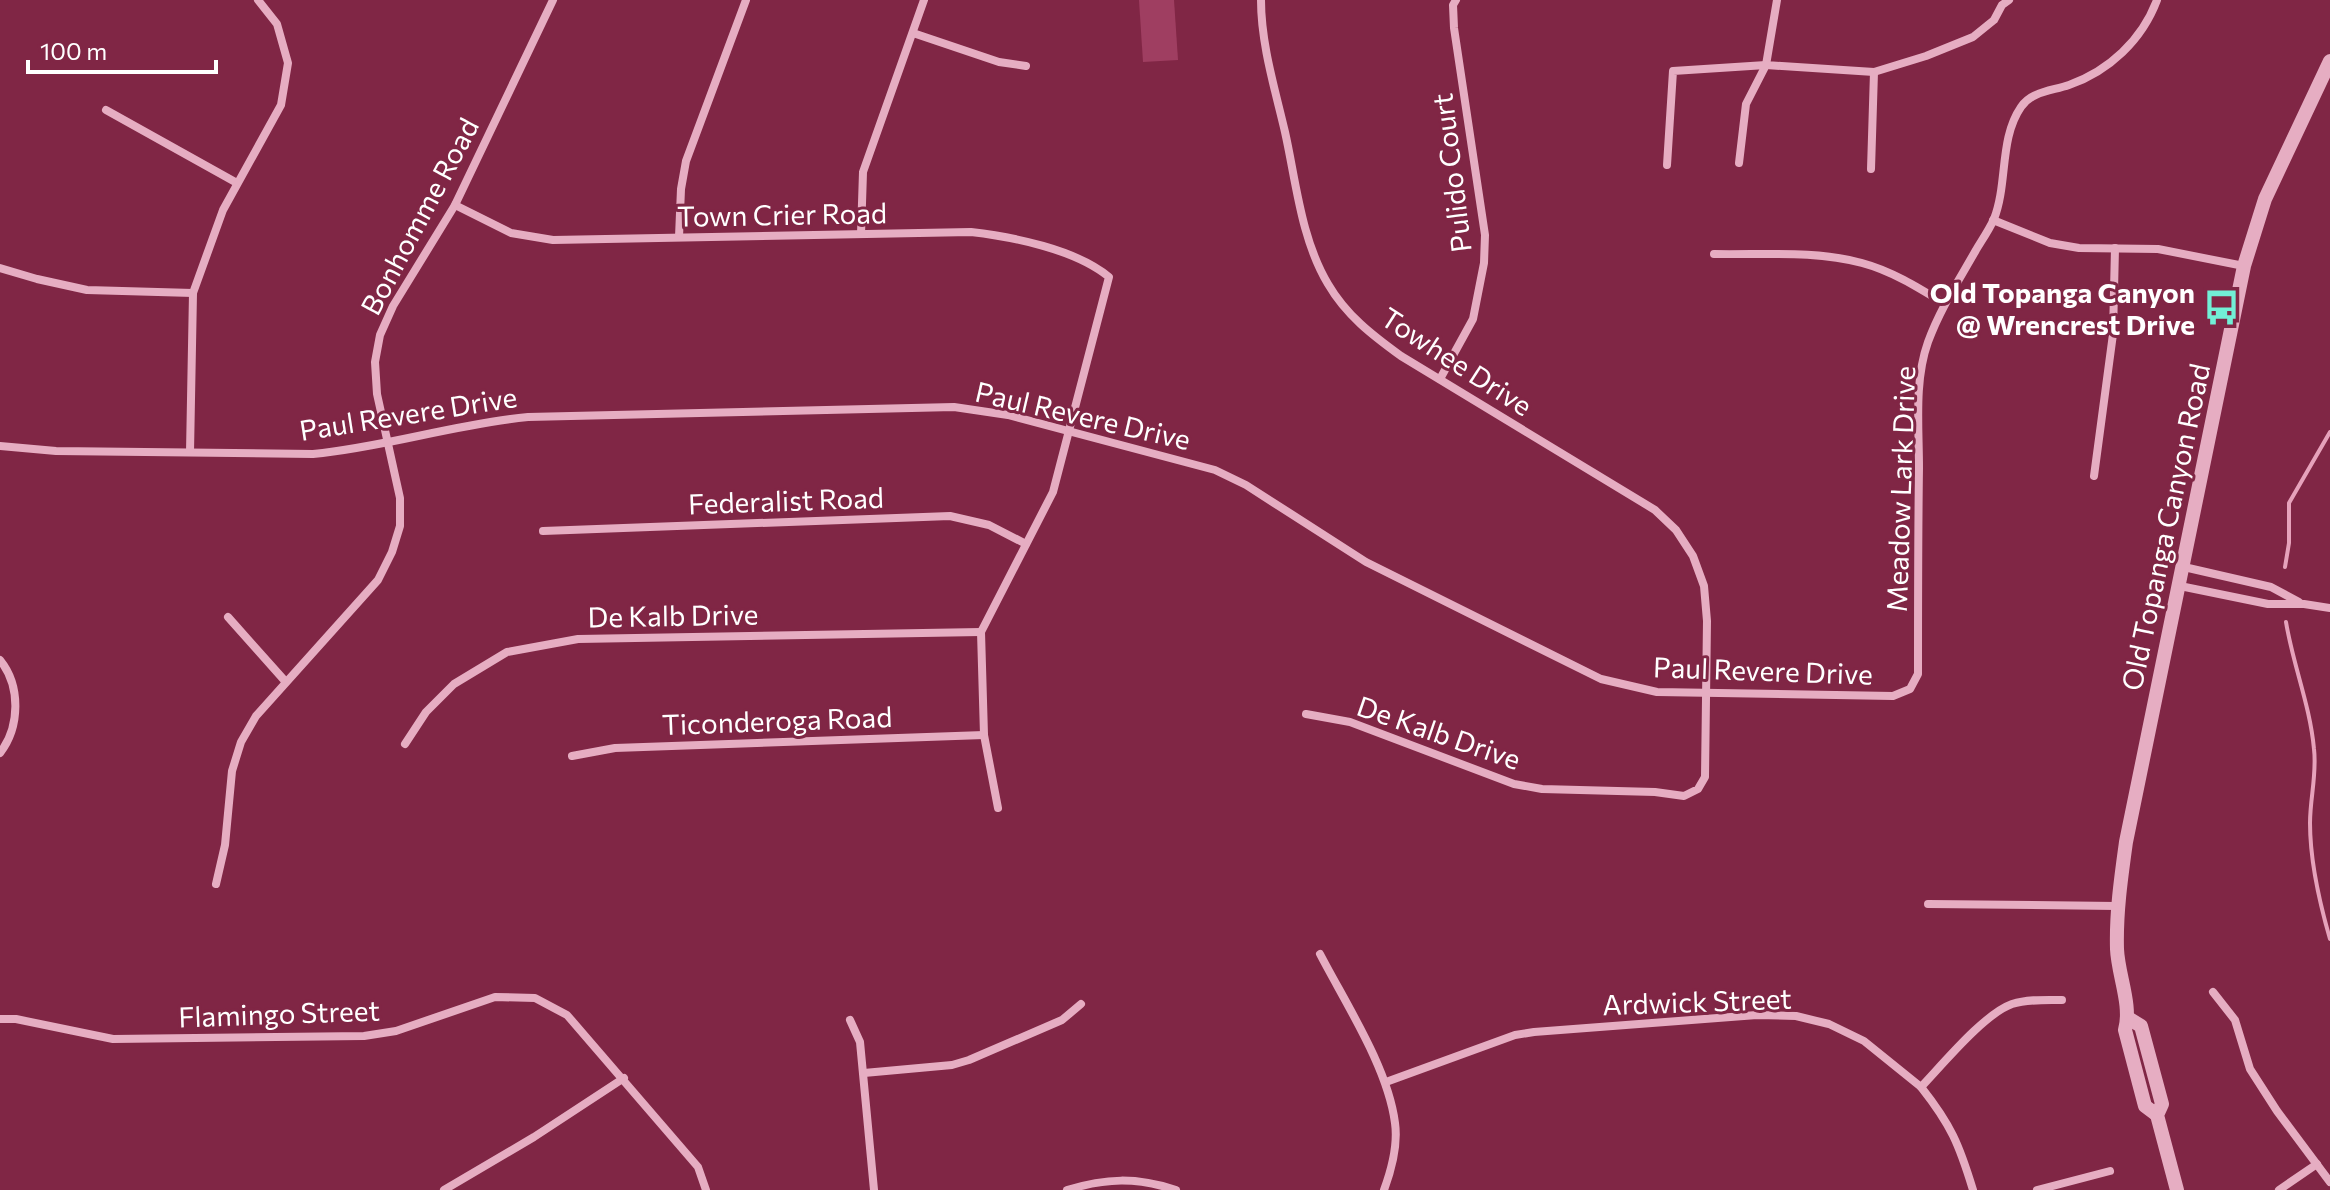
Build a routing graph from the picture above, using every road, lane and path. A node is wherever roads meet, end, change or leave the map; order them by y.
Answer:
1 (258, 0) edge
2 (553, 0) edge
3 (746, 0) edge
4 (924, 0) edge
5 (1261, 0) edge
6 (1456, 0) edge
7 (1777, 0) edge
8 (2009, 0) edge
9 (2157, 0) edge
10 (913, 33) junction
11 (2330, 61) edge
12 (1766, 65) junction
13 (1026, 66) dead end
14 (1874, 72) junction
15 (106, 110) dead end
16 (1739, 163) dead end
17 (1667, 165) dead end
18 (1871, 169) dead end
19 (237, 183) junction
20 (455, 205) junction
21 (1993, 220) junction
22 (861, 234) junction
23 (679, 237) junction
24 (2115, 248) junction
25 (1714, 254) dead end
26 (2244, 266) junction
27 (0, 268) edge
28 (193, 293) junction
29 (1945, 304) junction
30 (1440, 379) junction
31 (1070, 432) junction
32 (388, 441) junction
33 (0, 446) edge
34 (190, 452) junction
35 (2094, 476) dead end
36 (543, 531) dead end
37 (1026, 544) junction
38 (2184, 567) junction
39 (2180, 586) junction
40 (2304, 604) junction
41 (2330, 608) edge
42 (228, 617) dead end
43 (981, 632) junction
44 (0, 660) edge
45 (285, 681) junction
46 (1910, 689) joint
47 (1707, 694) junction
48 (1306, 714) dead end
49 (984, 735) junction
50 (405, 744) dead end
51 (0, 753) edge
52 (572, 756) dead end
53 (998, 808) dead end
54 (216, 884) dead end
55 (1928, 904) dead end
56 (2117, 906) junction
57 (1320, 954) dead end
58 (2213, 992) dead end
59 (2062, 1000) dead end
60 (1081, 1004) dead end
61 (0, 1019) edge
62 (850, 1020) dead end
63 (864, 1073) junction
64 (624, 1078) junction
65 (1386, 1082) junction
66 (1921, 1087) junction
67 (2317, 1164) junction
68 (2110, 1171) dead end
69 (2330, 1182) edge
70 (444, 1190) edge
71 (706, 1190) edge
72 (874, 1190) edge
73 (1067, 1190) edge
74 (1176, 1190) edge
75 (1384, 1190) edge
76 (1973, 1190) edge
77 (2037, 1190) edge
78 (2177, 1190) edge
79 (2279, 1190) edge

1 - 19 street
2 - 20 street, Bonhomme Road
3 - 23 street
4 - 10 street
5 - 30 street, Towhee Drive
6 - 30 street, Pulido Court
7 - 12 street
8 - 14 street
9 - 21 street, Meadow Lark Drive
10 - 13 street
10 - 22 street
11 - 26 street, Old Topanga Canyon Road
12 - 14 street
12 - 16 street
12 - 17 street
14 - 18 street
15 - 19 street
19 - 28 street
20 - 23 street, Town Crier Road
20 - 32 street, Bonhomme Road
21 - 24 street
21 - 29 street, Meadow Lark Drive
22 - 23 street, Town Crier Road
22 - 31 street, Town Crier Road
24 - 26 street
24 - 35 street
25 - 29 street
26 - 38 street, Old Topanga Canyon Road
27 - 28 street
28 - 34 street
29 - 46 street, Meadow Lark Drive
30 - 47 street, Towhee Drive
31 - 32 street, Paul Revere Drive
31 - 37 street
31 - 47 street, Paul Revere Drive
32 - 34 street, Paul Revere Drive
32 - 45 street, Bonhomme Road
33 - 34 street, Paul Revere Drive
36 - 37 street, Federalist Road
37 - 43 street
38 - 39 street, Old Topanga Canyon Road
38 - 40 street
39 - 40 street
39 - 56 street, Old Topanga Canyon Road
40 - 41 street
42 - 45 street
43 - 49 street
43 - 50 street, De Kalb Drive
44 - 51 street
45 - 54 street, Bonhomme Road
46 - 47 street, Paul Revere Drive
47 - 48 street, De Kalb Drive
49 - 52 street, Ticonderoga Road
49 - 53 street
55 - 56 street
56 - 78 street, Old Topanga Canyon Road
57 - 65 street
58 - 67 street
59 - 66 street
60 - 63 street
61 - 64 street, Flamingo Street
62 - 63 street
63 - 72 street
64 - 70 street
64 - 71 street, Flamingo Street
65 - 66 street, Ardwick Street
65 - 75 street
66 - 76 street, Ardwick Street
67 - 69 street
67 - 79 street
68 - 77 street
73 - 74 street

